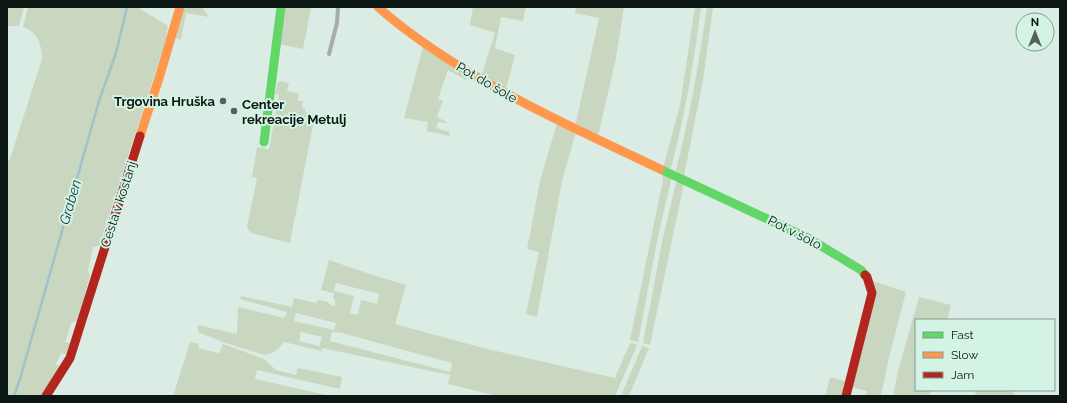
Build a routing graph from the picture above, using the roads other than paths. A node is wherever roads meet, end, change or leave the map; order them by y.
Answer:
1 (180, 7) edge
2 (281, 7) edge
3 (338, 7) edge
4 (378, 7) edge
5 (329, 54) dead end
6 (264, 142) dead end
7 (606, 142) joint
8 (46, 396) edge
9 (846, 396) edge

1 - 8 street, Cesta v kostanj
2 - 6 street
3 - 5 lane
4 - 7 street, Pot do šole
7 - 9 street, Pot v šolo

